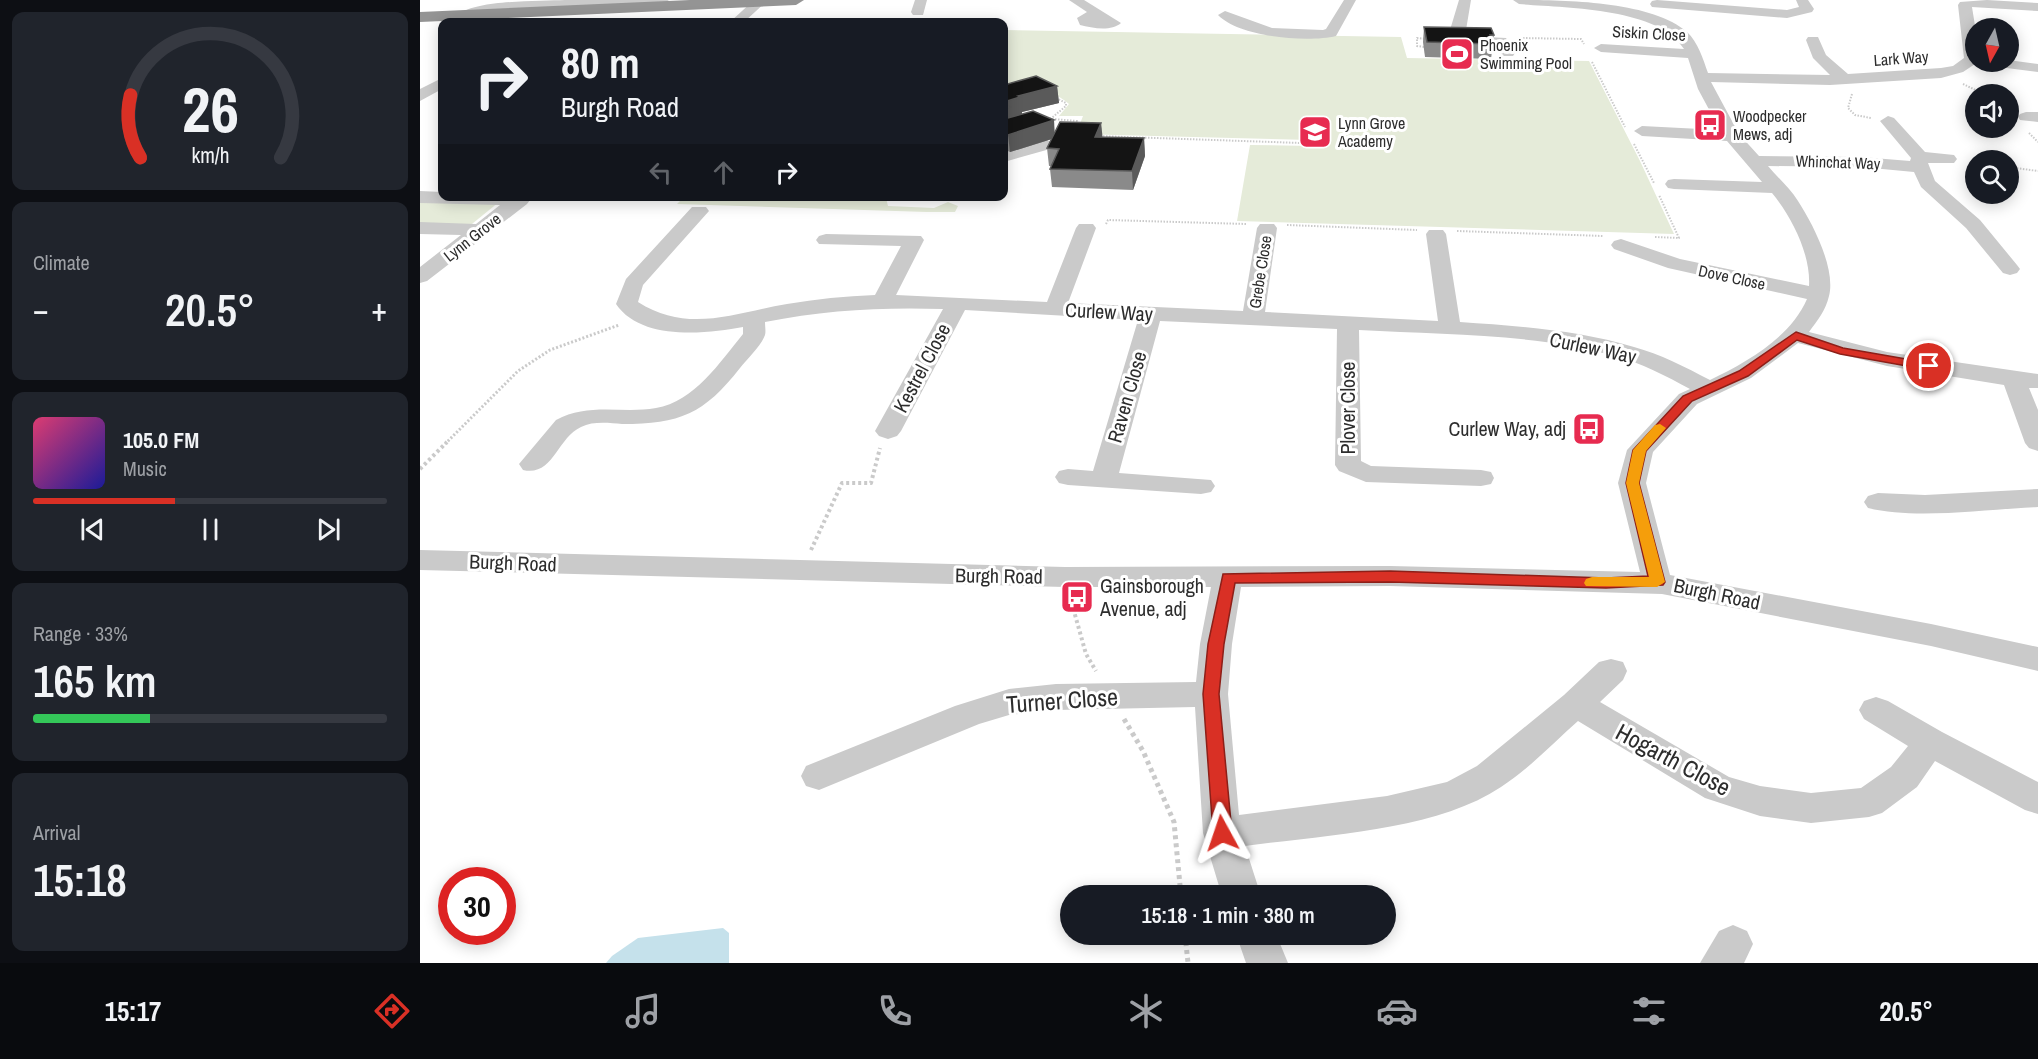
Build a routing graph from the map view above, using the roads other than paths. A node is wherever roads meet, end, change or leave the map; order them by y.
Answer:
1 (663, 0) edge
2 (796, 0) edge
3 (1076, 0) edge
4 (1350, 0) edge
5 (1465, 0) edge
6 (1519, 0) edge
7 (1802, 0) edge
8 (760, 2) junction
9 (1658, 2) edge
10 (2038, 7) edge
11 (567, 10) junction
12 (1098, 13) dead end
13 (466, 14) junction
14 (1636, 14) junction
15 (1225, 15) dead end
16 (420, 17) edge
17 (555, 18) edge
18 (741, 18) edge
19 (1967, 18) edge
20 (1457, 38) junction
21 (1813, 40) dead end
22 (1426, 43) edge
23 (1594, 50) road end
24 (1508, 53) dead end
25 (1694, 54) junction
26 (1965, 65) edge
27 (2019, 66) edge
28 (2038, 68) edge
29 (1702, 77) junction
30 (1844, 79) junction
31 (438, 85) edge
32 (420, 96) edge
33 (1888, 121) road end
34 (1634, 134) road end
35 (1732, 136) junction
36 (1044, 145) road end
37 (1008, 156) edge
38 (1948, 159) dead end
39 (1755, 161) junction
40 (1921, 162) junction
41 (1674, 184) dead end
42 (1778, 188) junction
43 (420, 196) edge
44 (438, 196) edge
45 (518, 201) edge
46 (699, 211) dead end
47 (1267, 226) road end
48 (420, 228) edge
49 (1086, 228) road end
50 (481, 230) junction
51 (1436, 232) road end
52 (826, 240) dead end
53 (1630, 247) road end
54 (2010, 269) dead end
55 (420, 277) edge
56 (1819, 295) junction
57 (882, 301) junction
58 (957, 304) junction
59 (1055, 309) junction
60 (1150, 314) junction
61 (1252, 317) junction
62 (754, 318) junction
63 (1348, 323) junction
64 (1450, 329) junction
65 (1796, 335) junction
66 (2026, 380) edge
67 (1710, 389) junction
68 (888, 431) road end
69 (2038, 443) edge
70 (532, 464) dead end
71 (1068, 477) dead end
72 (1481, 478) dead end
73 (1104, 480) junction
74 (1908, 482) dead end
75 (1201, 486) dead end
76 (2038, 498) edge
77 (1878, 502) dead end
78 (1925, 504) junction
79 (420, 560) edge
80 (1228, 578) junction
81 (1657, 582) junction
82 (2038, 658) edge
83 (1611, 671) dead end
84 (1211, 694) junction
85 (1576, 704) junction
86 (1876, 710) dead end
87 (1930, 742) junction
88 (819, 776) dead end
89 (2038, 799) edge
90 (1222, 833) junction
91 (1239, 885) edge
92 (1261, 945) edge
93 (1268, 963) edge

1 - 13 street
2 - 8 highway
3 - 12 street
4 - 15 street
5 - 20 street
6 - 14 street
7 - 9 street
8 - 11 highway
8 - 18 street
9 - 14 street
10 - 19 street, Lark Way
11 - 13 highway
11 - 17 street
13 - 16 highway
14 - 25 street
20 - 22 street
20 - 24 street
21 - 30 street
23 - 25 street, Siskin Close
25 - 29 street
26 - 30 street, Lark Way
27 - 28 street
29 - 30 street, Lark Way
29 - 35 street
31 - 32 street
33 - 40 street, Whinchat Way
34 - 35 street
35 - 39 street
36 - 37 street
38 - 40 street
39 - 40 street, Whinchat Way
39 - 42 street
40 - 54 street, Whinchat Way
41 - 42 street
42 - 56 street
43 - 44 street
45 - 50 street, Lynn Grove
46 - 62 street, Curlew Way
47 - 61 street, Grebe Close
48 - 50 street
49 - 59 street
50 - 55 street, Lynn Grove
51 - 64 street
52 - 57 street
53 - 56 street, Dove Close
56 - 65 street
57 - 58 street, Curlew Way
57 - 62 street, Curlew Way
58 - 59 street, Curlew Way
58 - 68 street, Kestrel Close
59 - 60 street, Curlew Way
60 - 61 street, Curlew Way
60 - 73 street, Raven Close
61 - 63 street, Curlew Way
62 - 70 street
63 - 64 street, Curlew Way
63 - 72 street, Plover Close
64 - 67 street, Curlew Way
65 - 66 street
65 - 67 street
66 - 69 street
67 - 81 street
71 - 73 street
73 - 75 street
74 - 78 street
76 - 78 street
77 - 78 street
79 - 80 street, Burgh Road
80 - 81 street, Burgh Road
80 - 84 street
81 - 82 street, Burgh Road
83 - 85 street
84 - 88 street, Turner Close
84 - 90 street
85 - 87 street, Hogarth Close
85 - 90 street
86 - 87 street
87 - 89 street
90 - 91 street
92 - 93 street

